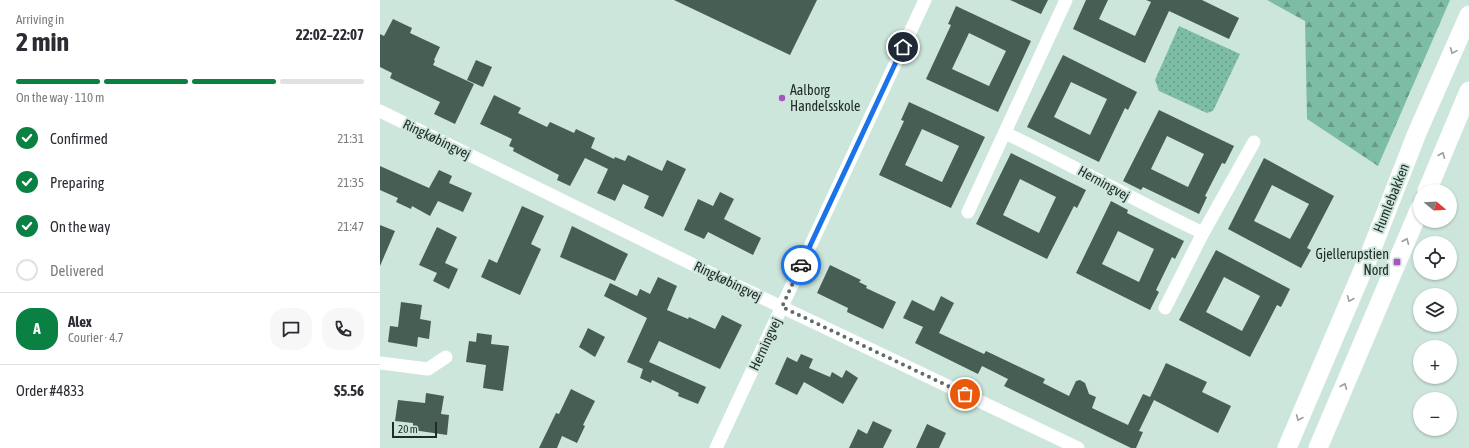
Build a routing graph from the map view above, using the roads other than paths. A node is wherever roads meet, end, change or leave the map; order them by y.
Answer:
1 (925, 0) edge
2 (1066, 0) edge
3 (1469, 15) edge
4 (1469, 91) edge
5 (380, 111) edge
6 (1005, 133) junction
7 (1254, 142) dead end
8 (1430, 184) edge
9 (968, 212) dead end
10 (1413, 224) edge
11 (1203, 233) junction
12 (782, 307) junction
13 (1166, 308) dead end
14 (446, 357) dead end
15 (380, 363) edge
16 (716, 448) edge
17 (1078, 448) edge
18 (1287, 448) edge
19 (1318, 448) edge

1 - 12 street, Herningvej
2 - 6 street
3 -> 18 street, Humlebakken
8 -> 4 street
5 - 12 street, Ringkøbingvej
6 - 9 street
6 - 11 street, Herningvej
7 - 11 street
19 -> 10 street
11 - 13 street
12 - 16 street, Herningvej
12 - 17 street, Ringkøbingvej
14 - 15 street

